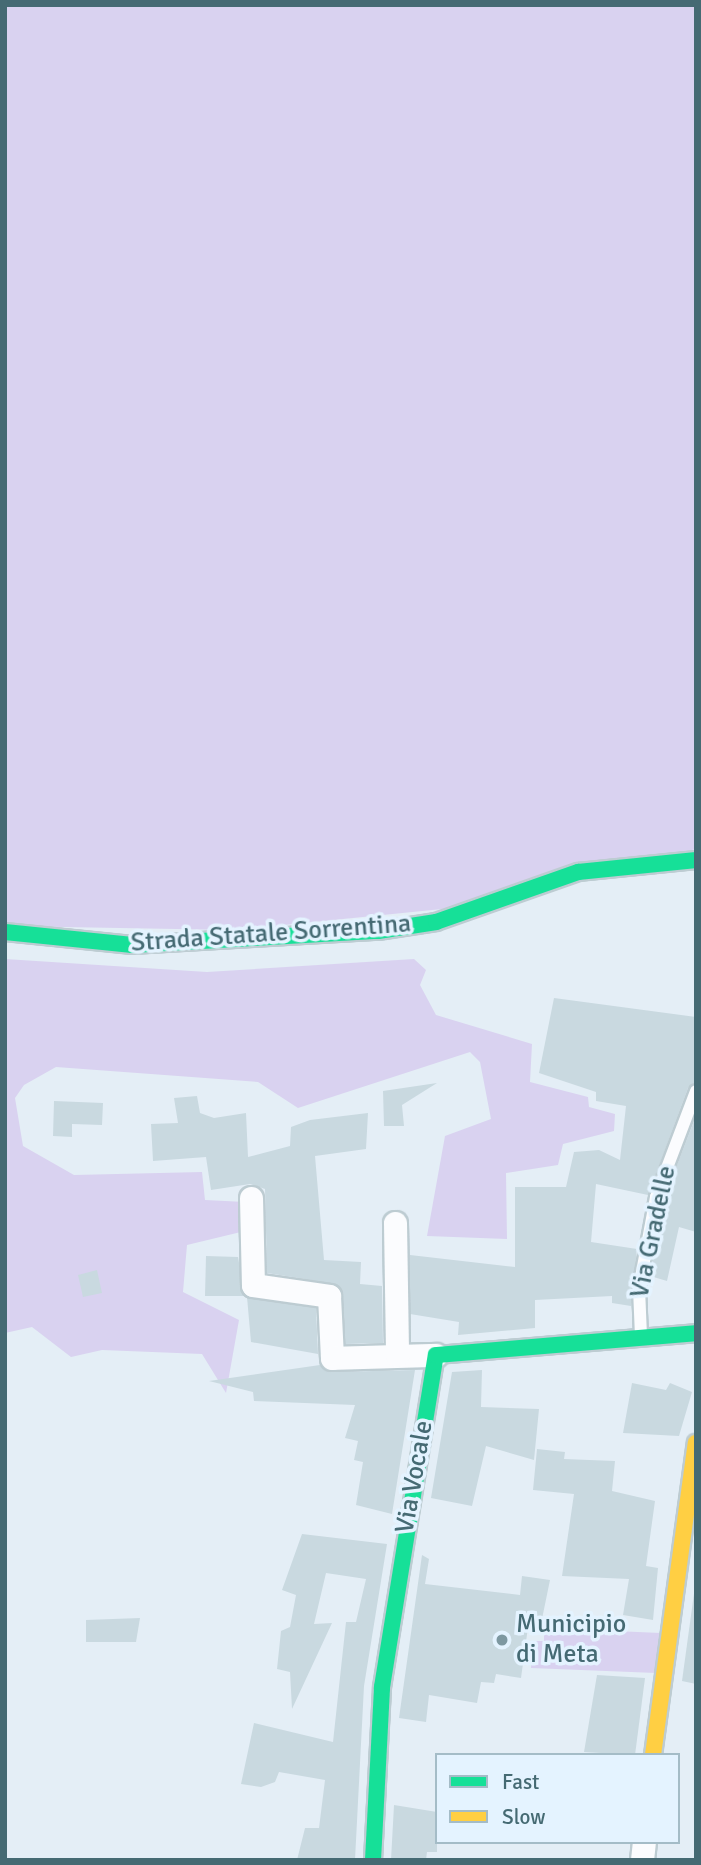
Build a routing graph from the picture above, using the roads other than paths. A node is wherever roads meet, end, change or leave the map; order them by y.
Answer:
1 (696, 860) edge
2 (5, 932) edge
3 (696, 1091) edge
4 (251, 1198) dead end
5 (394, 1223) dead end
6 (696, 1333) edge
7 (641, 1336) junction
8 (397, 1355) junction
9 (436, 1355) junction
10 (696, 1443) edge
11 (689, 1563) edge
12 (653, 1753) edge
13 (373, 1860) edge

1 - 2 street, Strada Statale Sorrentina
3 - 7 lane, Via Gradelle
4 - 8 street
5 - 8 street
6 - 7 street
7 - 9 street
8 - 9 street
9 - 13 street, Via Vocale
10 - 11 street
11 - 12 street

